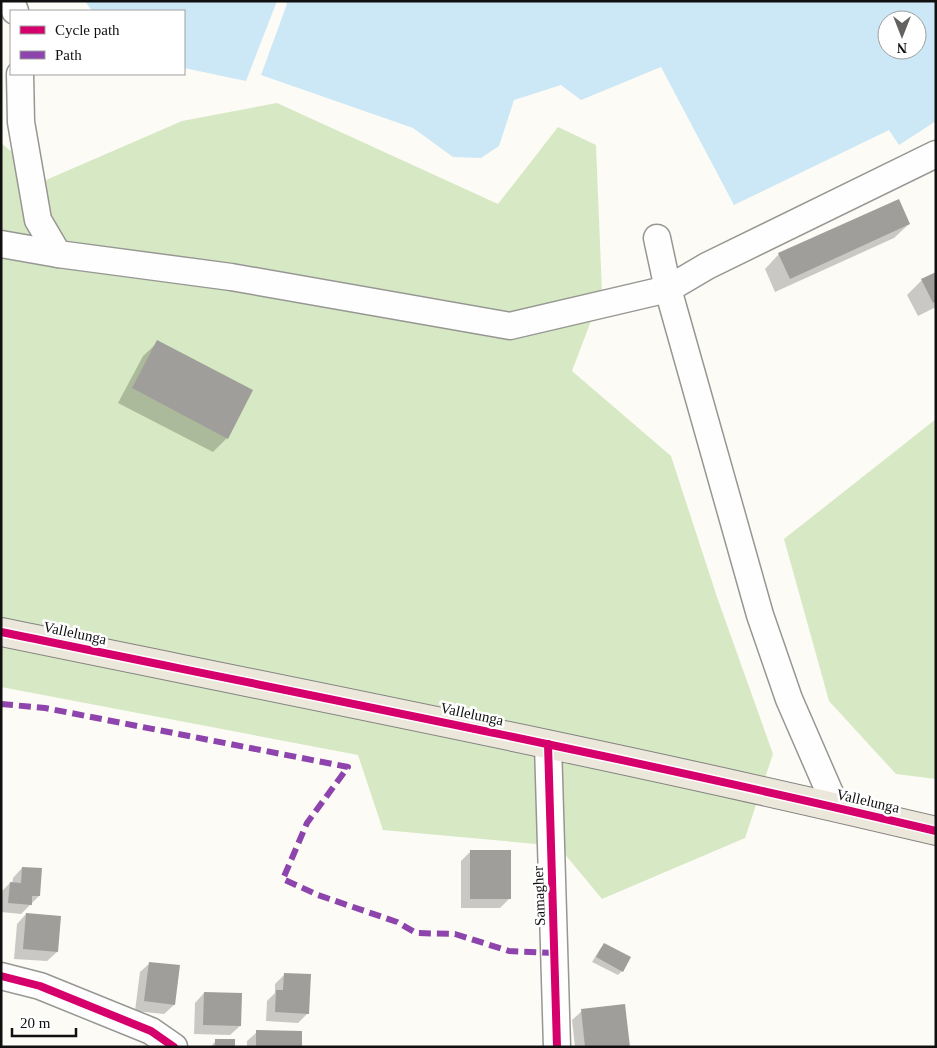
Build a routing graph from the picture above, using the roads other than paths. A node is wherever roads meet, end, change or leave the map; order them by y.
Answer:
1 (20, 75) edge
2 (936, 154) edge
3 (657, 238) dead end
4 (1, 244) edge
5 (58, 254) junction
6 (668, 289) junction
7 (1, 632) edge
8 (548, 744) junction
9 (836, 807) junction
10 (936, 831) edge
11 (1, 976) edge
12 (174, 1047) edge
13 (557, 1047) edge

1 - 5 street
2 - 6 street
3 - 6 street
4 - 5 street
5 - 6 street
6 - 9 street
7 - 8 main road, Vallelunga
8 - 9 main road, Vallelunga
8 - 13 street, Samagher
9 - 10 main road, Vallelunga
11 - 12 street

